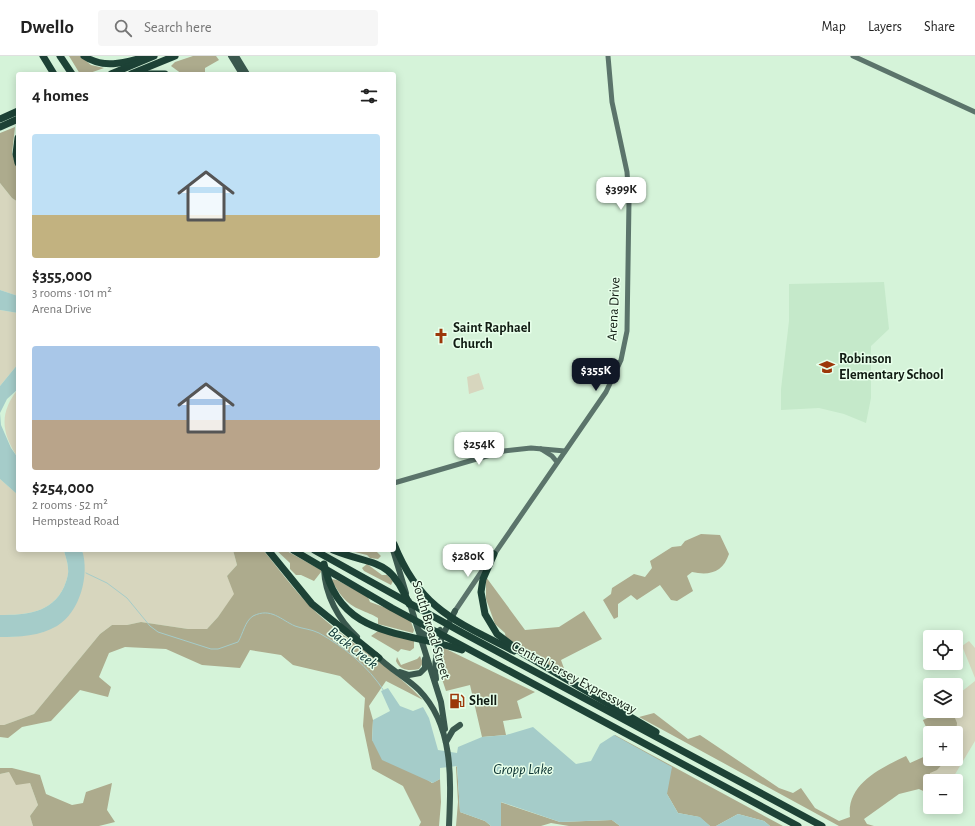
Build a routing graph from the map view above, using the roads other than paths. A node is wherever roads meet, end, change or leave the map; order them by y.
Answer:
1 (43, 56) edge
2 (56, 56) edge
3 (60, 56) edge
4 (84, 56) edge
5 (149, 56) edge
6 (154, 56) edge
7 (175, 56) edge
8 (231, 56) edge
9 (236, 56) edge
10 (608, 56) edge
11 (853, 56) edge
12 (53, 72) edge
13 (67, 72) edge
14 (71, 72) edge
15 (116, 72) edge
16 (135, 72) edge
17 (241, 72) edge
18 (246, 72) edge
19 (16, 112) edge
20 (975, 112) edge
21 (0, 119) edge
22 (16, 120) edge
23 (0, 127) edge
24 (538, 448) junction
25 (566, 451) junction
26 (557, 462) junction
27 (396, 482) edge
28 (396, 548) edge
29 (270, 552) edge
30 (295, 552) edge
31 (317, 552) edge
32 (327, 552) edge
33 (338, 552) edge
34 (394, 552) edge
35 (494, 554) junction
36 (324, 564) junction
37 (411, 610) junction
38 (455, 611) junction
39 (415, 622) junction
40 (465, 629) junction
41 (454, 644) junction
42 (425, 653) junction
43 (379, 658) junction
44 (390, 667) junction
45 (549, 670) junction
46 (440, 702) junction
47 (444, 718) junction
48 (446, 744) junction
49 (677, 748) junction
50 (449, 826) edge
51 (798, 826) edge
52 (822, 826) edge

1 - 12 highway
2 - 13 highway
3 - 14 highway
4 - 5 highway
6 - 15 highway
7 - 16 highway
8 - 17 main road
9 - 18 main road
10 - 25 main road, Arena Drive
11 - 20 main road
19 - 21 highway
22 - 23 highway
24 - 25 main road
24 - 26 main road
24 - 27 main road
25 - 26 main road, Arena Drive
26 - 35 main road, Arena Drive
28 - 40 highway
29 - 43 highway
30 - 41 highway
31 - 40 highway, Central Jersey Expressway
32 - 36 main road, South Broad Street
33 - 37 highway
34 - 37 main road, South Broad Street
35 - 38 main road, Arena Drive
35 - 45 highway
36 - 41 highway
36 - 43 main road, South Broad Street
37 - 39 main road, South Broad Street
38 - 39 main road
38 - 46 main road
39 - 42 main road, South Broad Street
40 - 45 highway
40 - 49 highway, Central Jersey Expressway
41 - 51 highway, Central Jersey Expressway
42 - 44 main road
42 - 46 main road, South Broad Street
43 - 44 main road, South Broad Street
44 - 48 main road, South Broad Street
45 - 49 highway
46 - 47 main road, South Broad Street
47 - 48 main road, South Broad Street
47 - 48 main road
48 - 50 main road, South Broad Street
49 - 52 highway, Central Jersey Expressway

